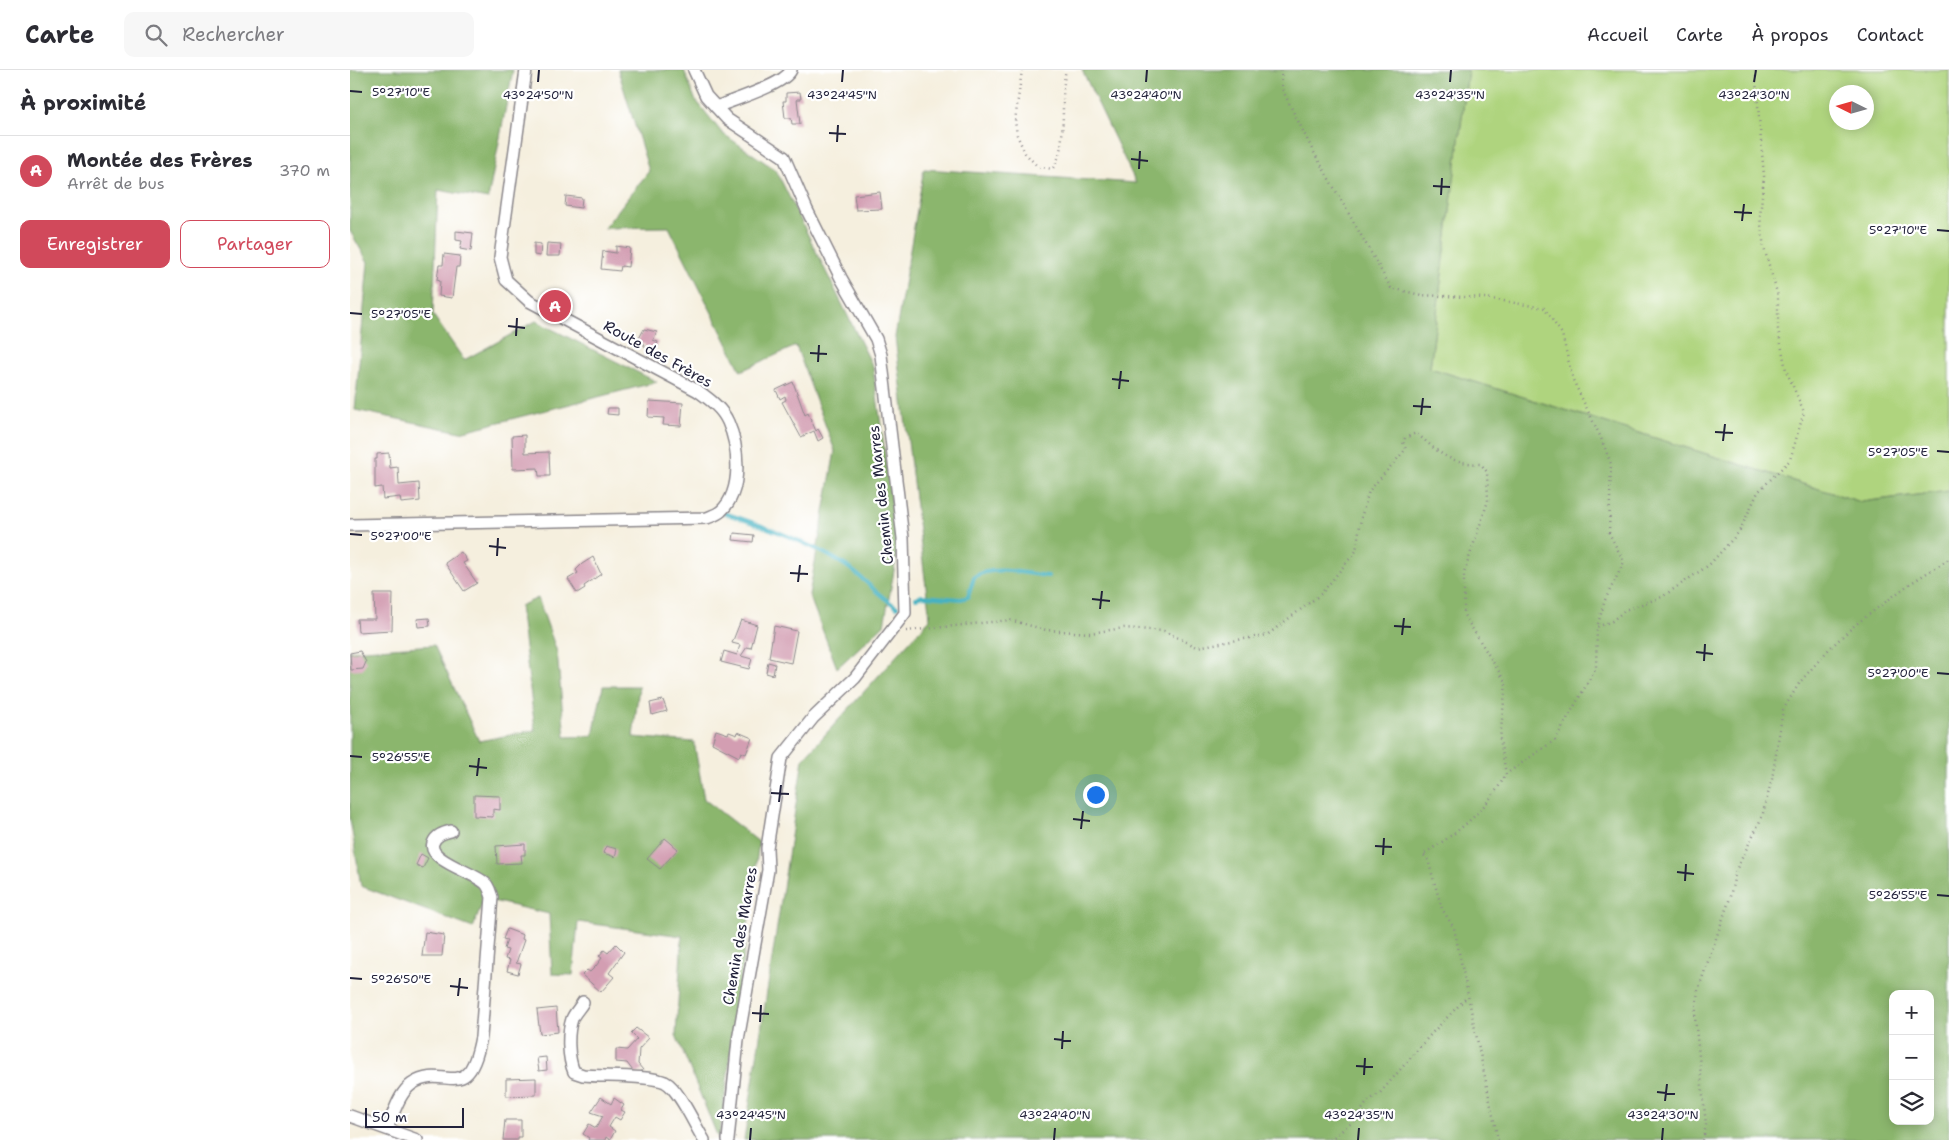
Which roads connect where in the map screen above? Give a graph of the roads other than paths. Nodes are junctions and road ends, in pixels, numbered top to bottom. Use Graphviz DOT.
graph roads {
  1 [pos="526,70"];
  2 [pos="694,70"];
  3 [pos="791,70"];
  4 [pos="716,107"];
  5 [pos="350,525"];
  6 [pos="451,831"];
  7 [pos="584,1002"];
  8 [pos="350,1116"];
  9 [pos="387,1128"];
  10 [pos="417,1140"];
  11 [pos="704,1140"];
  12 [pos="728,1140"];
  1 -- 5 [label="street, Route des Frères"];
  2 -- 4 [label="street, Chemin des Marres"];
  3 -- 4 [label="street"];
  4 -- 12 [label="street, Chemin des Marres"];
  6 -- 9 [label="street"];
  7 -- 11 [label="street"];
  8 -- 9 [label="street"];
  9 -- 10 [label="street"];
}
